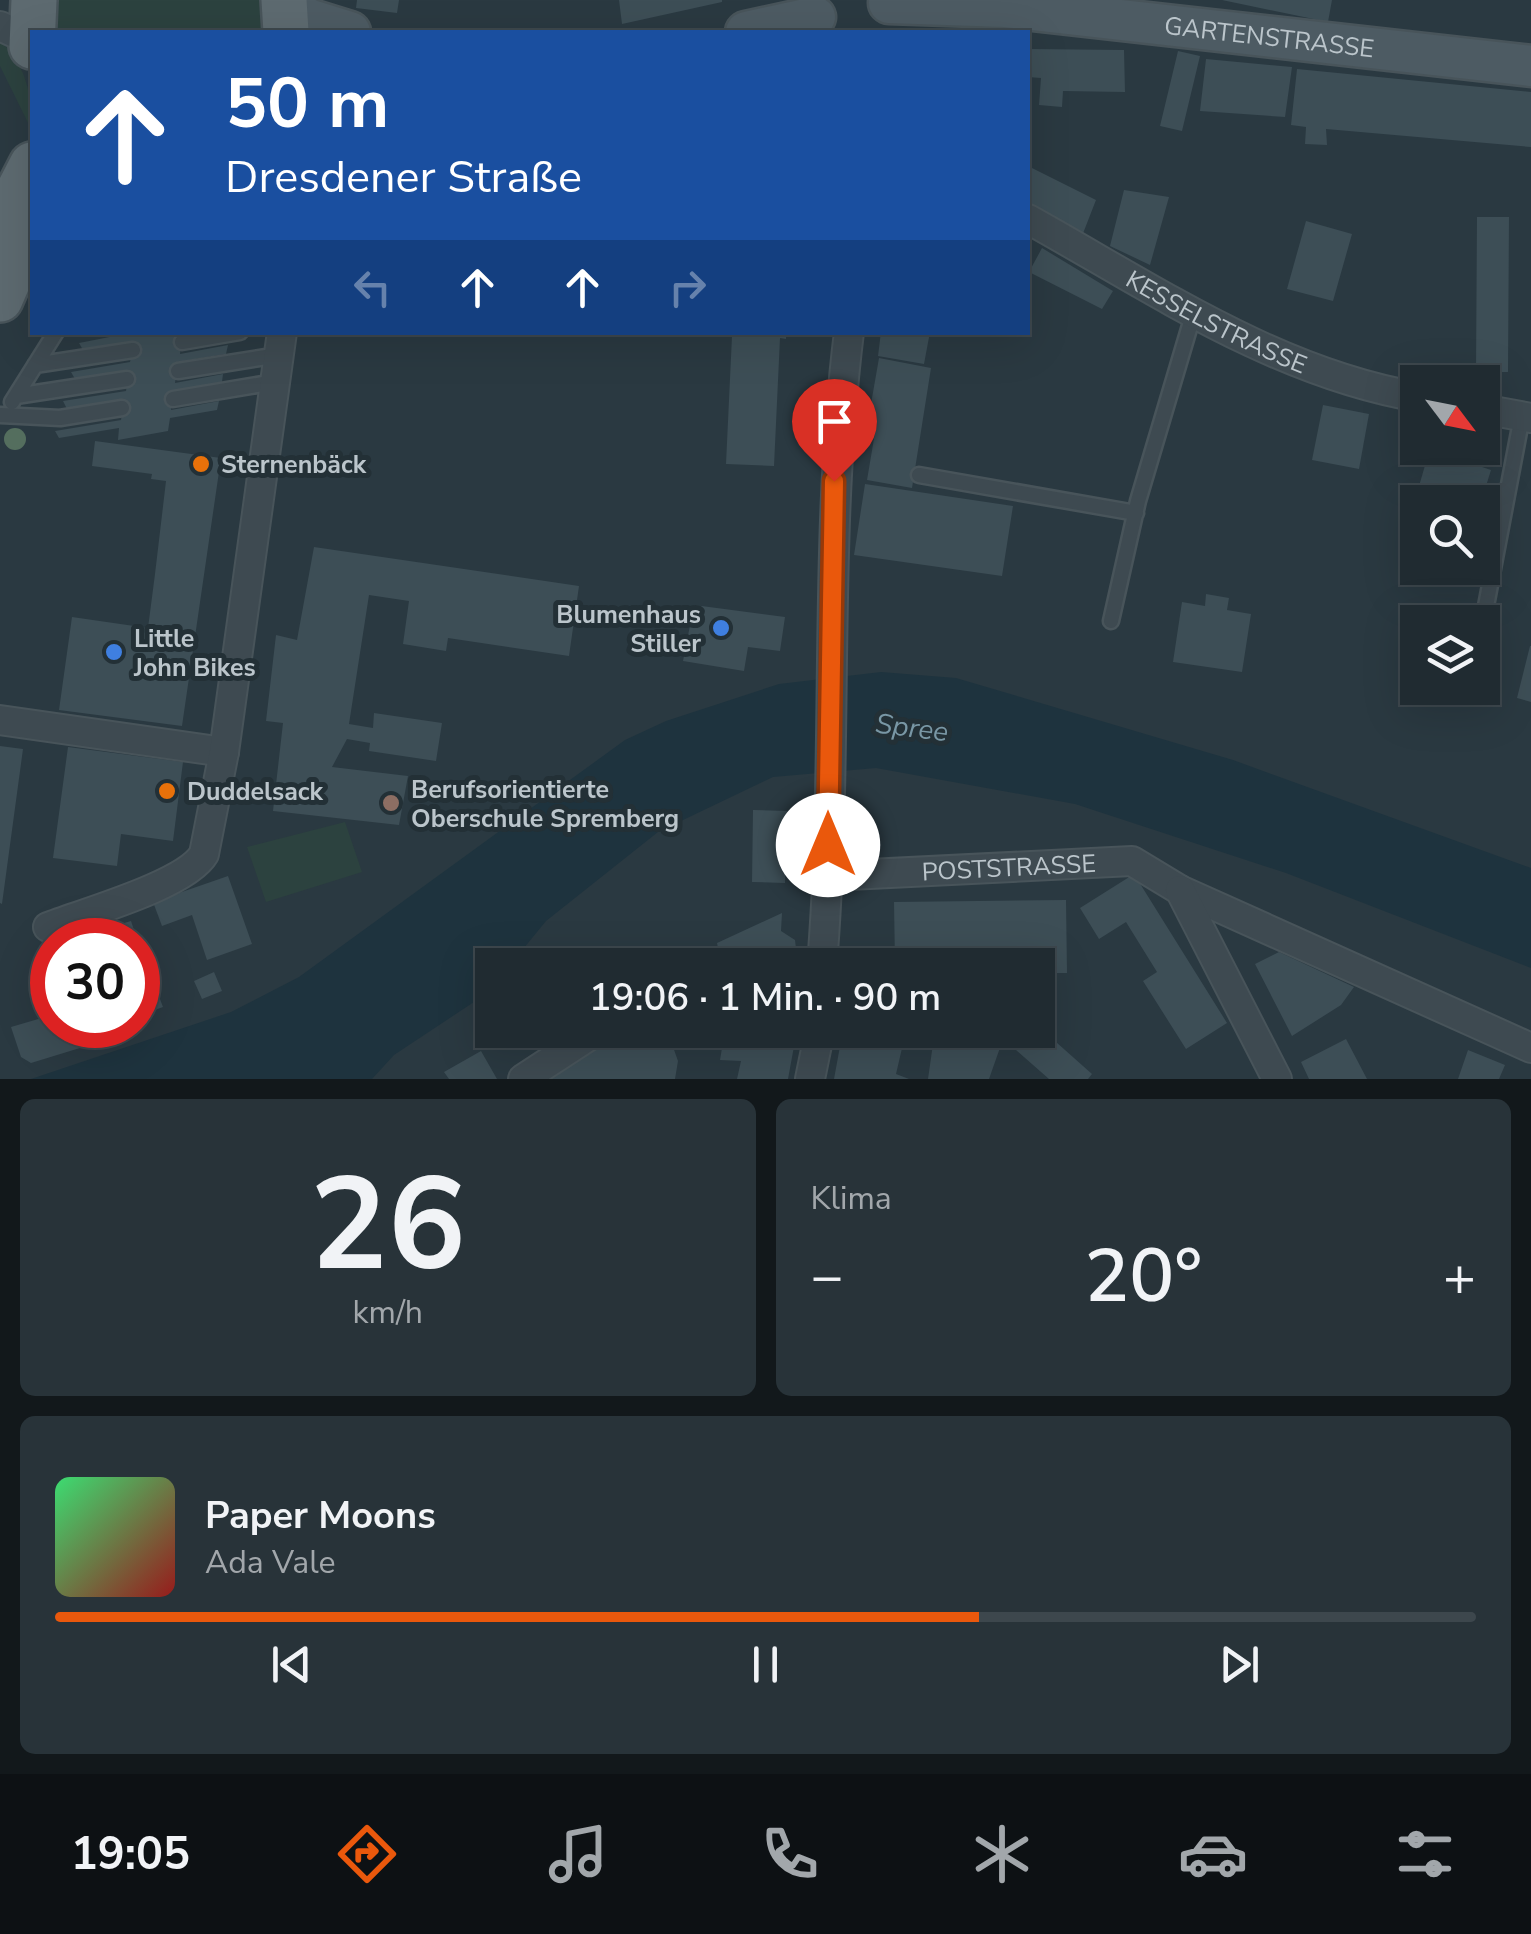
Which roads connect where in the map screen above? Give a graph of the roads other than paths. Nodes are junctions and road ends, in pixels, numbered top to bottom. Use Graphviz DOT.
graph roads {
  1 [pos="34,0"];
  2 [pos="1098,9"];
  3 [pos="285,12"];
  4 [pos="886,12"];
  5 [pos="818,17"];
  6 [pos="0,26"];
  7 [pos="33,30"];
  8 [pos="344,30"];
  9 [pos="756,30"];
  10 [pos="30,43"];
  11 [pos="1531,66"];
  12 [pos="30,170"];
  13 [pos="1030,220"];
  14 [pos="0,226"];
  15 [pos="30,229"];
  16 [pos="0,298"];
  17 [pos="1194,312"];
  18 [pos="54,335"];
  19 [pos="223,335"];
  20 [pos="849,335"];
  21 [pos="182,342"];
  22 [pos="132,350"];
  23 [pos="279,357"];
  24 [pos="35,365"];
  25 [pos="178,371"];
  26 [pos="127,379"];
  27 [pos="1400,393"];
  28 [pos="16,396"];
  29 [pos="173,399"];
  30 [pos="122,408"];
  31 [pos="1500,412"];
  32 [pos="2,415"];
  33 [pos="1527,417"];
  34 [pos="919,475"];
  35 [pos="1136,513"];
  36 [pos="1486,605"];
  37 [pos="1111,621"];
  38 [pos="0,720"];
  39 [pos="224,752"];
  40 [pos="829,876"];
  41 [pos="1180,890"];
  42 [pos="70,918"];
  43 [pos="823,948"];
  44 [pos="570,1048"];
  45 [pos="816,1048"];
  46 [pos="1531,1048"];
  47 [pos="522,1079"];
  48 [pos="810,1079"];
  49 [pos="1278,1079"];
  1 -- 7 [label="main road"];
  2 -- 4 [label="street, GARTENSTRASSE"];
  2 -- 11 [label="street, GARTENSTRASSE"];
  3 -- 8 [label="street"];
  5 -- 9 [label="street"];
  6 -- 10 [label="street"];
  12 -- 14 [label="main road"];
  13 -- 17 [label="street, KESSELSTRASSE"];
  15 -- 16 [label="main road"];
  17 -- 27 [label="street, KESSELSTRASSE"];
  17 -- 35 [label="lane"];
  18 -- 24 [label="lane"];
  19 -- 21 [label="lane"];
  20 -- 40 [label="street"];
  22 -- 24 [label="lane"];
  23 -- 25 [label="lane"];
  23 -- 29 [label="lane"];
  23 -- 39 [label="street"];
  24 -- 28 [label="lane"];
  26 -- 28 [label="lane"];
  28 -- 32 [label="lane"];
  30 -- 32 [label="lane"];
  31 -- 33 [label="street"];
  33 -- 36 [label="lane"];
  34 -- 35 [label="lane"];
  35 -- 37 [label="lane"];
  38 -- 39 [label="street"];
  39 -- 42 [label="street"];
  40 -- 41 [label="street, POSTSTRASSE"];
  40 -- 43 [label="street"];
  41 -- 46 [label="street, POSTSTRASSE"];
  41 -- 49 [label="street"];
  44 -- 47 [label="street"];
  45 -- 48 [label="street"];
}
